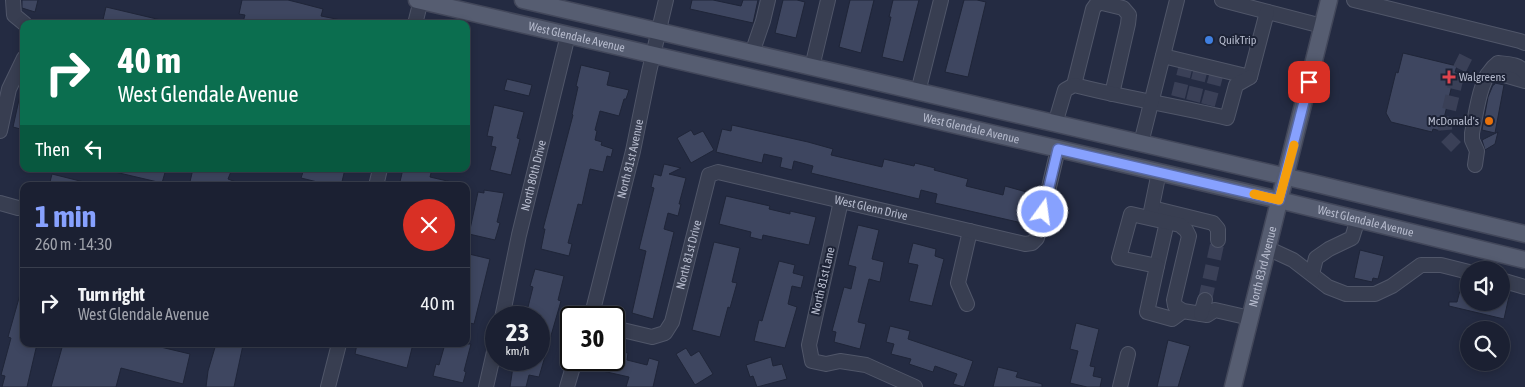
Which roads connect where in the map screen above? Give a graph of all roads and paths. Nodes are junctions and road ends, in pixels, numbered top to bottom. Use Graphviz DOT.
graph roads {
  1 [pos="13,0"];
  2 [pos="420,0"];
  3 [pos="523,0"];
  4 [pos="666,0"];
  5 [pos="768,0"];
  6 [pos="828,0"];
  7 [pos="941,0"];
  8 [pos="1177,0"];
  9 [pos="1222,0"];
  10 [pos="1329,0"];
  11 [pos="1354,0"];
  12 [pos="1267,12"];
  13 [pos="20,20"];
  14 [pos="416,20"];
  15 [pos="1322,26"];
  16 [pos="659,32"];
  17 [pos="568,35"];
  18 [pos="1525,43"];
  19 [pos="752,53"];
  20 [pos="653,55"];
  21 [pos="1163,56"];
  22 [pos="20,66"];
  23 [pos="812,67"];
  24 [pos="1525,73"];
  25 [pos="1487,75"];
  26 [pos="1250,77"];
  27 [pos="1525,81"];
  28 [pos="1074,85"];
  29 [pos="918,92"];
  30 [pos="1112,94"];
  31 [pos="1151,101"];
  32 [pos="1058,124"];
  33 [pos="966,128"];
  34 [pos="0,131"];
  35 [pos="1142,143"];
  36 [pos="1058,149"];
  37 [pos="1474,165"];
  38 [pos="1159,172"];
  39 [pos="710,175"];
  40 [pos="1285,177"];
  41 [pos="1279,200"];
  42 [pos="841,201"];
  43 [pos="0,203"];
  44 [pos="18,208"];
  45 [pos="1151,213"];
  46 [pos="1358,219"];
  47 [pos="1167,222"];
  48 [pos="970,231"];
  49 [pos="1525,234"];
  50 [pos="1218,240"];
  51 [pos="1267,248"];
  52 [pos="1525,260"];
  53 [pos="1157,266"];
  54 [pos="1460,270"];
  55 [pos="1312,274"];
  56 [pos="1510,283"];
  57 [pos="1525,287"];
  58 [pos="1204,300"];
  59 [pos="967,304"];
  60 [pos="505,306"];
  61 [pos="594,306"];
  62 [pos="1183,311"];
  63 [pos="1201,314"];
  64 [pos="1250,318"];
  65 [pos="625,331"];
  66 [pos="338,347"];
  67 [pos="1128,354"];
  68 [pos="490,371"];
  69 [pos="571,371"];
  70 [pos="328,387"];
  71 [pos="486,387"];
  72 [pos="567,387"];
  73 [pos="915,387"];
  74 [pos="1120,387"];
  75 [pos="1233,387"];
  1 -- 13 [label="street"];
  2 -- 14 [label="street"];
  2 -- 17 [label="main road, West Glendale Avenue"];
  3 -- 16 [label="main road, West Glendale Avenue"];
  4 -- 16 [label="street, North 81st Avenue"];
  5 -- 19 [label="street"];
  6 -- 23 [label="street"];
  7 -- 29 [label="street"];
  8 -- 21 [label="street"];
  9 -- 12 [label="street"];
  10 -- 15 [label="main road, North 83rd Avenue"];
  11 -- 18 [label="street"];
  12 -- 15 [label="street"];
  12 -- 26 [label="street"];
  15 -- 40 [label="main road, North 83rd Avenue"];
  16 -- 19 [label="main road, West Glendale Avenue"];
  16 -- 20 [label="street, North 81st Avenue"];
  17 -- 20 [label="main road, West Glendale Avenue"];
  17 -- 60 [label="street, North 80th Drive"];
  19 -- 23 [label="main road, West Glendale Avenue"];
  20 -- 33 [label="main road, West Glendale Avenue"];
  20 -- 61 [label="street, North 81st Avenue"];
  21 -- 26 [label="street"];
  21 -- 31 [label="street"];
  22 -- 34 [label="street"];
  23 -- 29 [label="main road, West Glendale Avenue"];
  24 -- 25 [label="street"];
  25 -- 27 [label="street"];
  25 -- 37 [label="street"];
  26 -- 31 [label="street"];
  28 -- 30 [label="street"];
  28 -- 30 [label="street"];
  28 -- 32 [label="street"];
  29 -- 32 [label="main road, West Glendale Avenue"];
  30 -- 31 [label="street"];
  31 -- 35 [label="street"];
  32 -- 33 [label="main road"];
  32 -- 35 [label="main road, West Glendale Avenue"];
  33 -- 36 [label="main road, West Glendale Avenue"];
  35 -- 40 [label="main road, West Glendale Avenue"];
  36 -- 38 [label="main road, West Glendale Avenue"];
  36 -- 48 [label="street, West Glenn Drive"];
  38 -- 41 [label="main road, West Glendale Avenue"];
  38 -- 45 [label="street"];
  39 -- 42 [label="street, West Glenn Drive"];
  39 -- 65 [label="street, North 81st Drive"];
  40 -- 41 [label="main road, North 83rd Avenue"];
  40 -- 49 [label="main road, West Glendale Avenue"];
  41 -- 46 [label="main road, West Glendale Avenue"];
  41 -- 51 [label="main road, North 83rd Avenue"];
  42 -- 48 [label="street, West Glenn Drive"];
  42 -- 73 [label="street, North 81st Lane"];
  43 -- 44 [label="street"];
  45 -- 47 [label="street"];
  45 -- 50 [label="street"];
  45 -- 53 [label="street"];
  46 -- 52 [label="main road, West Glendale Avenue"];
  46 -- 55 [label="street"];
  47 -- 53 [label="street"];
  47 -- 62 [label="street"];
  48 -- 59 [label="street"];
  51 -- 55 [label="street"];
  51 -- 64 [label="main road, North 83rd Avenue"];
  53 -- 62 [label="street"];
  54 -- 55 [label="street"];
  56 -- 57 [label="street"];
  58 -- 63 [label="street"];
  62 -- 63 [label="street"];
  63 -- 64 [label="street"];
  64 -- 75 [label="main road, North 83rd Avenue"];
  66 -- 70 [label="street"];
  67 -- 74 [label="street"];
  68 -- 71 [label="street"];
  69 -- 72 [label="street"];
}
